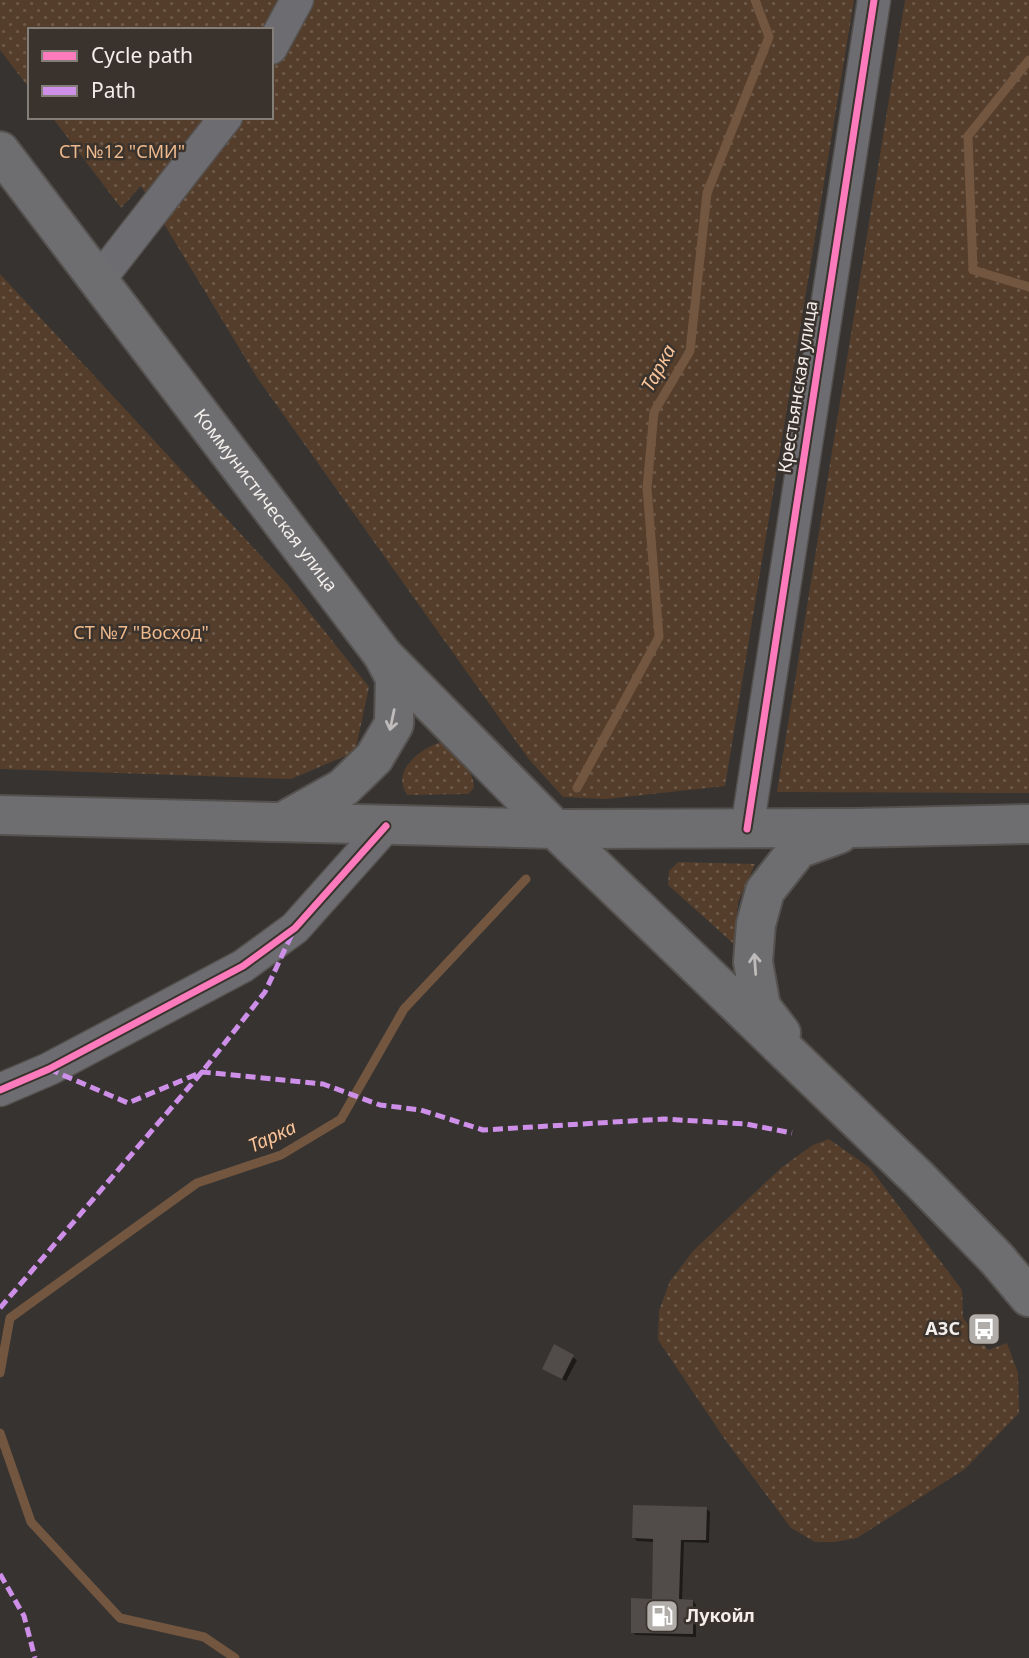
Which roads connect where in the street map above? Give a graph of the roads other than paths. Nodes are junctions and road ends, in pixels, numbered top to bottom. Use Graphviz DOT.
graph roads {
  1 [pos="297,0"];
  2 [pos="874,0"];
  3 [pos="273,44"];
  4 [pos="224,119"];
  5 [pos="0,150"];
  6 [pos="99,280"];
  7 [pos="383,655"];
  8 [pos="0,815"];
  9 [pos="284,822"];
  10 [pos="1029,824"];
  11 [pos="386,825"];
  12 [pos="555,828"];
  13 [pos="747,828"];
  14 [pos="854,828"];
  15 [pos="821,1085"];
  16 [pos="0,1090"];
  17 [pos="1029,1297"];
  1 -- 3 [label="street"];
  2 -- 13 [label="street, Крестьянская улица"];
  4 -- 6 [label="street"];
  5 -- 6 [label="main road, Коммунистическая улица"];
  6 -- 7 [label="main road, Коммунистическая улица"];
  7 -- 9 [label="main road, one-way"];
  7 -- 12 [label="main road, Коммунистическая улица"];
  8 -- 9 [label="main road"];
  9 -- 11 [label="main road"];
  10 -- 14 [label="main road"];
  11 -- 12 [label="main road"];
  11 -- 16 [label="street"];
  12 -- 13 [label="main road"];
  12 -- 15 [label="main road, Коммунистическая улица"];
  13 -- 14 [label="main road"];
  15 -- 14 [label="main road, one-way"];
  15 -- 17 [label="main road"];
}
